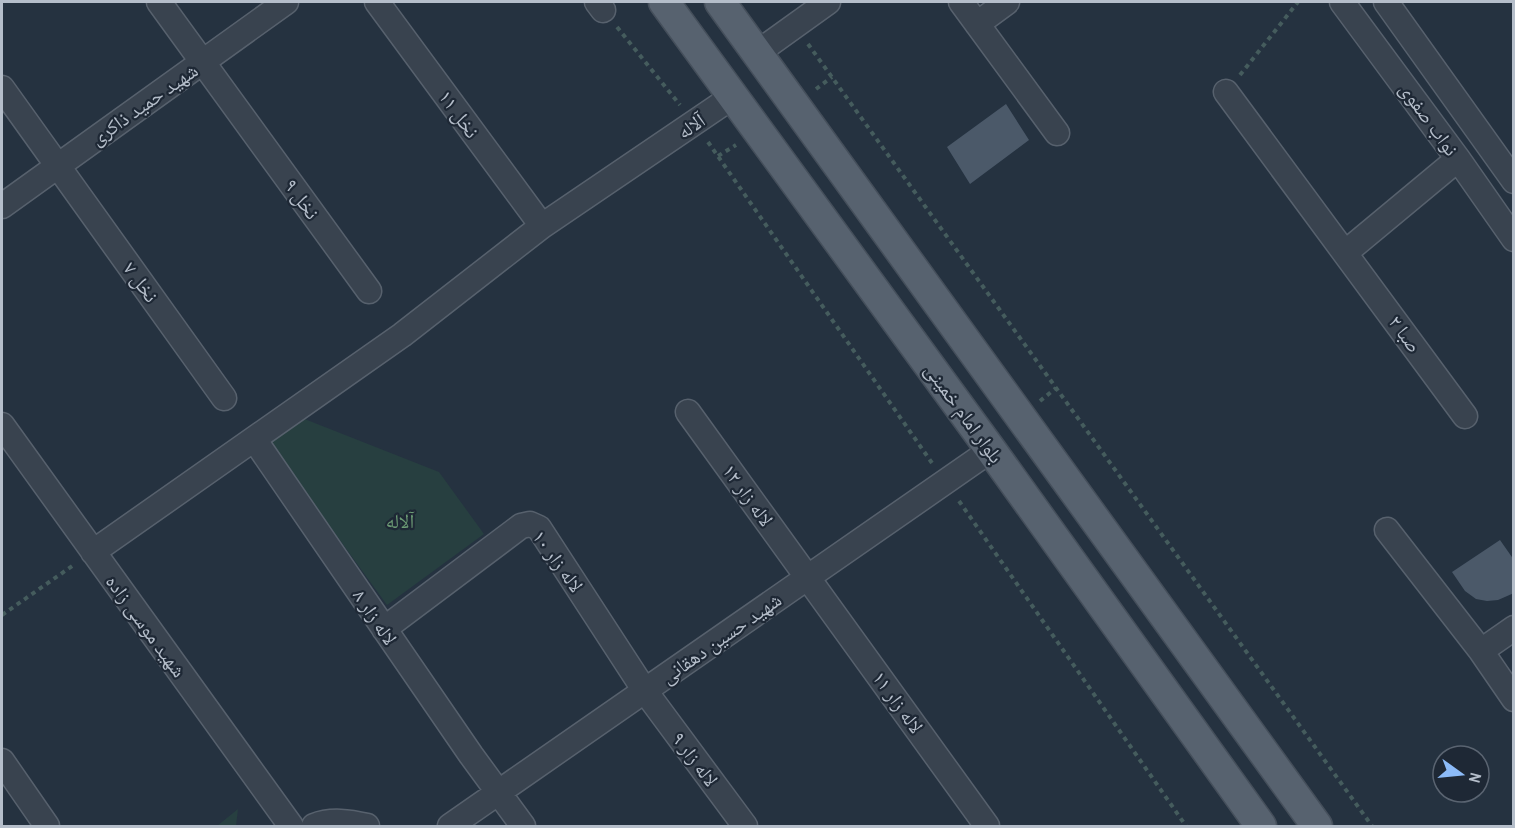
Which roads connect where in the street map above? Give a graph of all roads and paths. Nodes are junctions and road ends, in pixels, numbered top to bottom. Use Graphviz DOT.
graph roads {
  1 [pos="159,2"];
  2 [pos="286,2"];
  3 [pos="377,2"];
  4 [pos="664,2"];
  5 [pos="720,2"];
  6 [pos="828,2"];
  7 [pos="961,2"];
  8 [pos="1007,2"];
  9 [pos="1298,2"];
  10 [pos="1342,2"];
  11 [pos="1386,2"];
  12 [pos="600,6"];
  13 [pos="977,24"];
  14 [pos="795,26"];
  15 [pos="756,53"];
  16 [pos="202,63"];
  17 [pos="2,88"];
  18 [pos="1226,92"];
  19 [pos="732,97"];
  20 [pos="695,123"];
  21 [pos="1057,133"];
  22 [pos="1458,159"];
  23 [pos="57,166"];
  24 [pos="1514,181"];
  25 [pos="2,206"];
  26 [pos="542,226"];
  27 [pos="1514,238"];
  28 [pos="1345,253"];
  29 [pos="369,291"];
  30 [pos="224,398"];
  31 [pos="688,412"];
  32 [pos="1465,416"];
  33 [pos="2,425"];
  34 [pos="254,440"];
  35 [pos="991,450"];
  36 [pos="945,482"];
  37 [pos="1387,530"];
  38 [pos="93,552"];
  39 [pos="808,577"];
  40 [pos="2,615"];
  41 [pos="1514,628"];
  42 [pos="384,629"];
  43 [pos="1481,651"];
  44 [pos="645,691"];
  45 [pos="1514,699"];
  46 [pos="2,761"];
  47 [pos="498,792"];
  48 [pos="46,826"];
  49 [pos="291,826"];
  50 [pos="314,826"];
  51 [pos="367,826"];
  52 [pos="450,826"];
  53 [pos="523,826"];
  54 [pos="745,826"];
  55 [pos="987,826"];
  56 [pos="1186,826"];
  57 [pos="1261,826"];
  58 [pos="1317,826"];
  59 [pos="1372,826"];
  1 -- 16 [label="street, نخل ۹"];
  2 -- 16 [label="street, شهید حمید ذاکری"];
  3 -- 26 [label="street, نخل ۱۱"];
  4 -- 19 [label="main road, بلوار امام خمینی"];
  5 -- 15 [label="main road"];
  6 -- 14 [label="street"];
  7 -- 13 [label="street"];
  8 -- 13 [label="street"];
  9 -- 18 [label="path"];
  10 -- 22 [label="street, نواب صفوی"];
  11 -- 24 [label="street, نواب صفوی"];
  12 -- 20 [label="path"];
  13 -- 21 [label="street"];
  14 -- 15 [label="street"];
  14 -- 59 [label="path"];
  15 -- 58 [label="main road"];
  16 -- 23 [label="street, شهید حمید ذاکری"];
  16 -- 29 [label="street, نخل ۹"];
  17 -- 23 [label="street, نخل ۷"];
  18 -- 28 [label="street, صبا ۲"];
  19 -- 20 [label="street, آلاله"];
  19 -- 35 [label="main road, بلوار امام خمینی"];
  20 -- 26 [label="street, آلاله"];
  20 -- 36 [label="path"];
  22 -- 27 [label="street, نواب صفوی"];
  22 -- 28 [label="street"];
  23 -- 25 [label="street, شهید حمید ذاکری"];
  23 -- 30 [label="street, نخل ۷"];
  26 -- 34 [label="street, آلاله"];
  28 -- 32 [label="street, صبا ۲"];
  31 -- 39 [label="street, لاله زار ۱۲"];
  33 -- 38 [label="street, شهید موسی زاده"];
  34 -- 38 [label="street, آلاله"];
  34 -- 42 [label="street, لاله زار ۸"];
  35 -- 36 [label="street, شهید حسین دهقانی"];
  35 -- 57 [label="main road, بلوار امام خمینی"];
  36 -- 39 [label="street, شهید حسین دهقانی"];
  36 -- 56 [label="path"];
  37 -- 43 [label="street"];
  38 -- 40 [label="path"];
  38 -- 49 [label="street, شهید موسی زاده"];
  39 -- 44 [label="street, شهید حسین دهقانی"];
  39 -- 55 [label="street, لاله زار ۱۱"];
  41 -- 43 [label="street"];
  42 -- 44 [label="street, لاله زار ۱۰"];
  42 -- 47 [label="street, لاله زار ۸"];
  43 -- 45 [label="street"];
  44 -- 47 [label="street, شهید حسین دهقانی"];
  44 -- 54 [label="street, لاله زار ۹"];
  46 -- 48 [label="street"];
  47 -- 52 [label="street, شهید حسین دهقانی"];
  47 -- 53 [label="street, لاله زار ۸"];
  50 -- 51 [label="street"];
}
